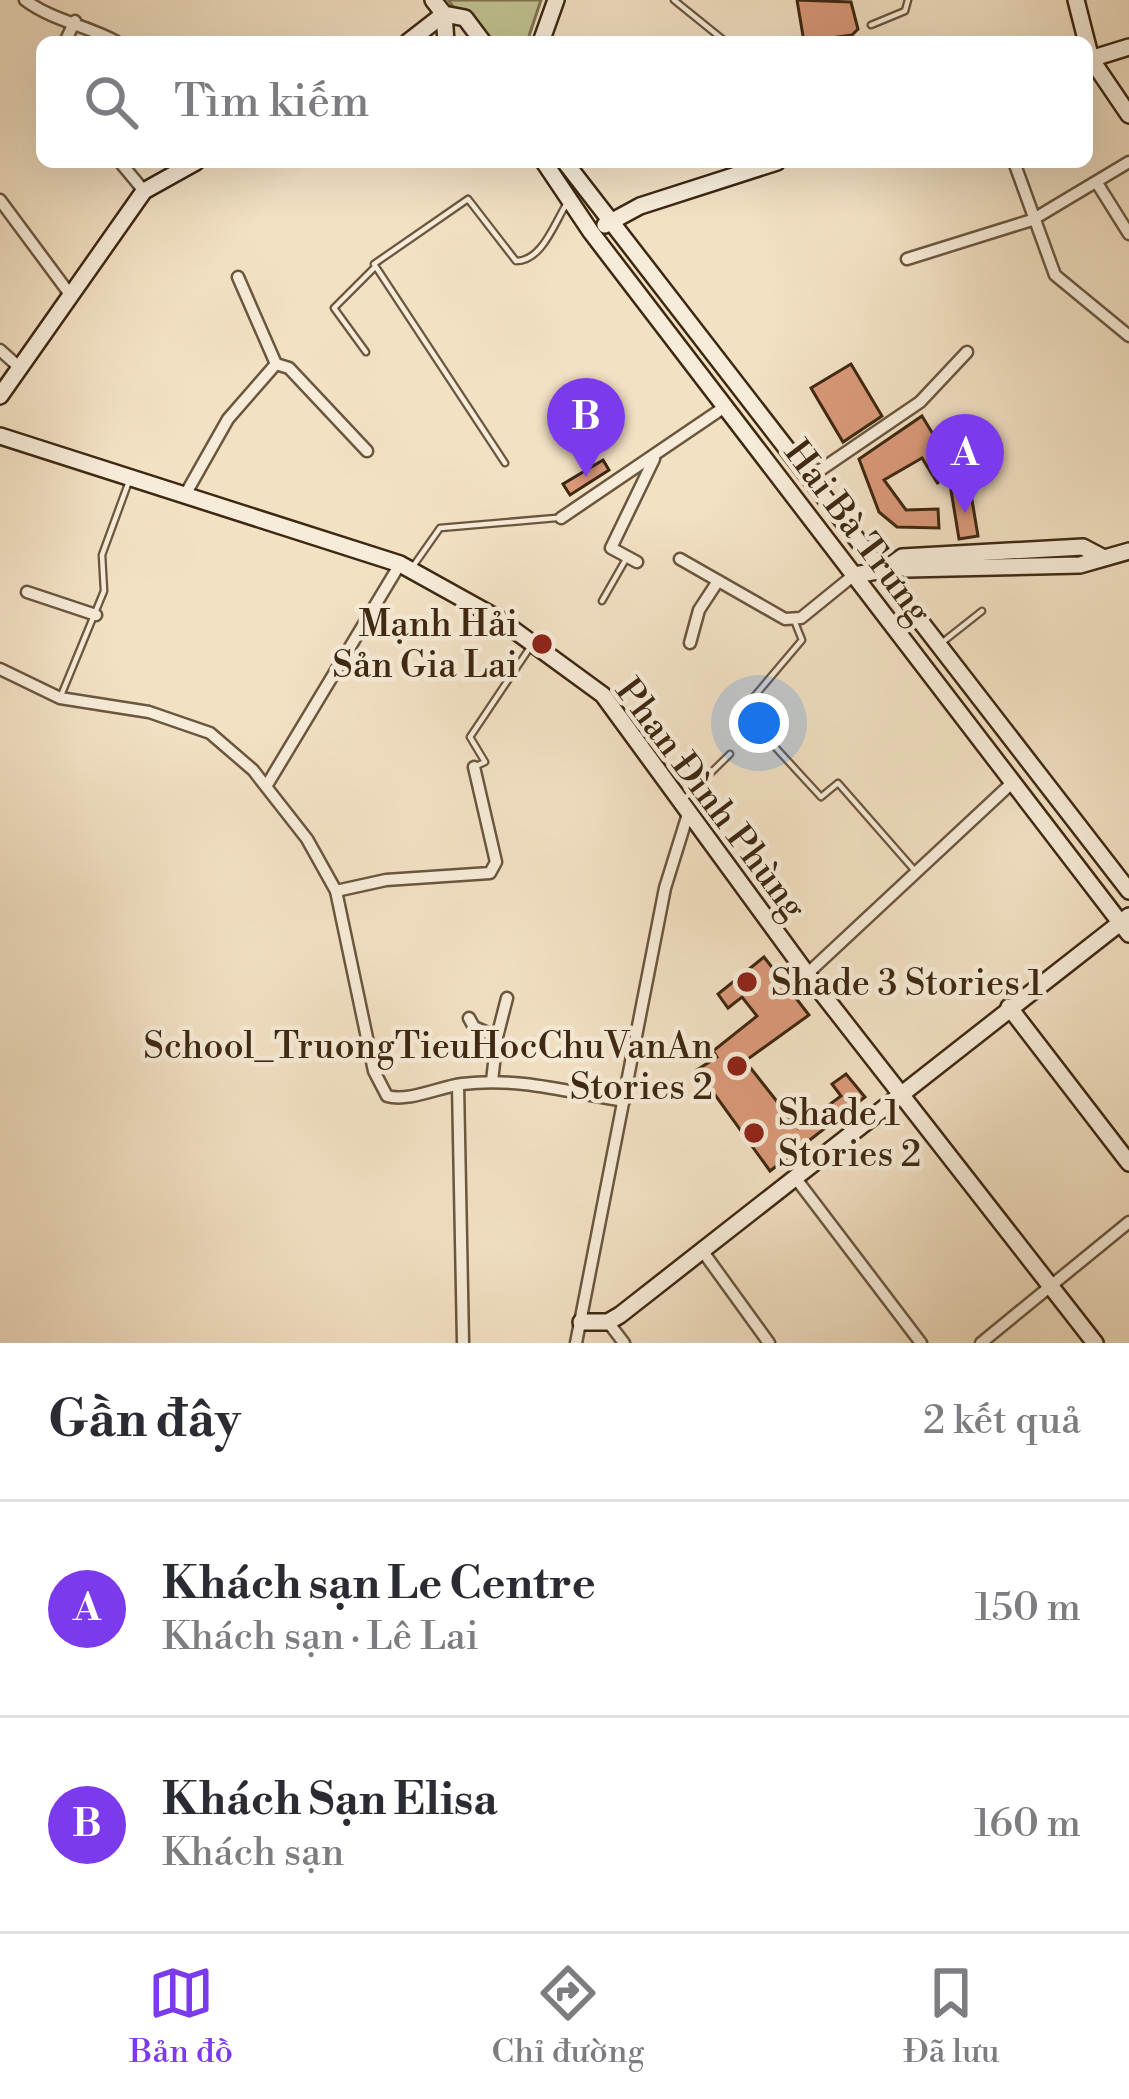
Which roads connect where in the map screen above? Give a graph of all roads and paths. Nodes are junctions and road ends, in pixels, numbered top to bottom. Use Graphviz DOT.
graph roads {
  1 [pos="25,0"];
  2 [pos="556,0"];
  3 [pos="674,0"];
  4 [pos="908,0"];
  5 [pos="1076,0"];
  6 [pos="438,7"];
  7 [pos="75,21"];
  8 [pos="871,25"];
  9 [pos="68,36"];
  10 [pos="105,36"];
  11 [pos="413,36"];
  12 [pos="478,36"];
  13 [pos="543,36"];
  14 [pos="719,36"];
  15 [pos="1084,36"];
  16 [pos="1129,47"];
  17 [pos="1093,59"];
  18 [pos="1093,66"];
  19 [pos="1129,115"];
  20 [pos="1129,162"];
  21 [pos="125,168"];
  22 [pos="185,168"];
  23 [pos="548,168"];
  24 [pos="569,168"];
  25 [pos="757,168"];
  26 [pos="1016,168"];
  27 [pos="1096,183"];
  28 [pos="584,190"];
  29 [pos="144,191"];
  30 [pos="0,200"];
  31 [pos="569,200"];
  32 [pos="1032,220"];
  33 [pos="610,223"];
  34 [pos="591,232"];
  35 [pos="1129,234"];
  36 [pos="907,259"];
  37 [pos="374,268"];
  38 [pos="238,277"];
  39 [pos="69,293"];
  40 [pos="1129,336"];
  41 [pos="0,350"];
  42 [pos="366,352"];
  43 [pos="968,352"];
  44 [pos="276,364"];
  45 [pos="19,367"];
  46 [pos="0,396"];
  47 [pos="726,406"];
  48 [pos="0,436"];
  49 [pos="367,451"];
  50 [pos="655,455"];
  51 [pos="505,463"];
  52 [pos="810,477"];
  53 [pos="130,478"];
  54 [pos="185,495"];
  55 [pos="561,518"];
  56 [pos="1120,558"];
  57 [pos="680,559"];
  58 [pos="632,560"];
  59 [pos="405,567"];
  60 [pos="890,567"];
  61 [pos="854,575"];
  62 [pos="718,581"];
  63 [pos="27,592"];
  64 [pos="602,601"];
  65 [pos="982,611"];
  66 [pos="96,614"];
  67 [pos="794,620"];
  68 [pos="690,643"];
  69 [pos="532,644"];
  70 [pos="939,644"];
  71 [pos="0,673"];
  72 [pos="60,698"];
  73 [pos="730,754"];
  74 [pos="474,767"];
  75 [pos="1014,781"];
  76 [pos="266,785"];
  77 [pos="684,808"];
  78 [pos="916,872"];
  79 [pos="336,890"];
  80 [pos="1129,891"];
  81 [pos="1126,924"];
  82 [pos="807,974"];
  83 [pos="507,998"];
  84 [pos="1010,1006"];
  85 [pos="469,1018"];
  86 [pos="497,1037"];
  87 [pos="492,1081"];
  88 [pos="458,1085"];
  89 [pos="903,1094"];
  90 [pos="624,1101"];
  91 [pos="1129,1163"];
  92 [pos="794,1176"];
  93 [pos="1129,1222"];
  94 [pos="701,1249"];
  95 [pos="1053,1288"];
  96 [pos="581,1322"];
  97 [pos="608,1322"];
  98 [pos="464,1342"];
  99 [pos="576,1343"];
  100 [pos="623,1343"];
  101 [pos="769,1343"];
  102 [pos="921,1343"];
  103 [pos="981,1343"];
  104 [pos="1095,1343"];
  1 -- 7 [label="street"];
  2 -- 13 [label="street"];
  3 -- 14 [label="lane"];
  4 -- 8 [label="lane"];
  5 -- 15 [label="street"];
  6 -- 11 [label="street"];
  6 -- 12 [label="street"];
  7 -- 9 [label="street"];
  7 -- 10 [label="street"];
  16 -- 17 [label="street"];
  18 -- 19 [label="street"];
  20 -- 27 [label="street"];
  21 -- 29 [label="street"];
  22 -- 29 [label="street"];
  23 -- 31 [label="street, Hai Bà Trưng"];
  24 -- 28 [label="street, Hai Bà Trưng"];
  25 -- 33 [label="street"];
  26 -- 32 [label="street"];
  27 -- 32 [label="street"];
  27 -- 35 [label="street"];
  28 -- 31 [label="street"];
  28 -- 33 [label="street, Hai Bà Trưng"];
  29 -- 39 [label="street"];
  30 -- 39 [label="street"];
  31 -- 34 [label="street, Hai Bà Trưng"];
  31 -- 37 [label="lane"];
  32 -- 36 [label="street"];
  32 -- 40 [label="street"];
  33 -- 34 [label="street"];
  33 -- 52 [label="street, Hai Bà Trưng"];
  34 -- 47 [label="street, Hai Bà Trưng"];
  37 -- 42 [label="lane"];
  37 -- 51 [label="lane"];
  38 -- 44 [label="street"];
  39 -- 45 [label="street"];
  41 -- 45 [label="street"];
  43 -- 52 [label="street"];
  44 -- 49 [label="street"];
  44 -- 54 [label="street"];
  45 -- 46 [label="street"];
  47 -- 50 [label="street"];
  47 -- 61 [label="street, Hai Bà Trưng"];
  48 -- 53 [label="street, Phan Đình Phùng"];
  50 -- 55 [label="street"];
  50 -- 58 [label="street"];
  52 -- 60 [label="street, Hai Bà Trưng"];
  53 -- 54 [label="street, Phan Đình Phùng"];
  53 -- 66 [label="lane"];
  54 -- 59 [label="street, Phan Đình Phùng"];
  55 -- 59 [label="lane"];
  56 -- 60 [label="street"];
  57 -- 62 [label="street"];
  58 -- 64 [label="lane"];
  59 -- 69 [label="street, Phan Đình Phùng"];
  59 -- 76 [label="street"];
  60 -- 61 [label="street"];
  60 -- 70 [label="street, Hai Bà Trưng"];
  61 -- 67 [label="street"];
  61 -- 75 [label="street, Hai Bà Trưng"];
  62 -- 67 [label="street"];
  62 -- 68 [label="street"];
  63 -- 66 [label="street"];
  65 -- 70 [label="lane"];
  66 -- 72 [label="lane"];
  67 -- 78 [label="lane"];
  69 -- 74 [label="lane"];
  69 -- 77 [label="street, Phan Đình Phùng"];
  70 -- 80 [label="street, Hai Bà Trưng"];
  71 -- 72 [label="street"];
  72 -- 76 [label="street"];
  73 -- 77 [label="lane"];
  74 -- 79 [label="street"];
  75 -- 78 [label="street"];
  75 -- 81 [label="street, Hai Bà Trưng"];
  76 -- 79 [label="street"];
  77 -- 82 [label="street, Phan Đình Phùng"];
  77 -- 90 [label="street"];
  78 -- 82 [label="street"];
  79 -- 88 [label="street"];
  81 -- 84 [label="street"];
  82 -- 89 [label="street, Phan Đình Phùng"];
  83 -- 86 [label="street"];
  84 -- 89 [label="street"];
  84 -- 91 [label="street"];
  85 -- 86 [label="street"];
  86 -- 87 [label="street"];
  87 -- 88 [label="street"];
  87 -- 90 [label="street"];
  88 -- 98 [label="street"];
  89 -- 92 [label="street"];
  89 -- 95 [label="street, Phan Đình Phùng"];
  90 -- 96 [label="street"];
  92 -- 94 [label="street"];
  92 -- 102 [label="street"];
  93 -- 95 [label="street"];
  94 -- 97 [label="street"];
  94 -- 101 [label="street"];
  95 -- 103 [label="street"];
  95 -- 104 [label="street, Phan Đình Phùng"];
  96 -- 97 [label="street"];
  96 -- 99 [label="street"];
  97 -- 100 [label="street"];
}
